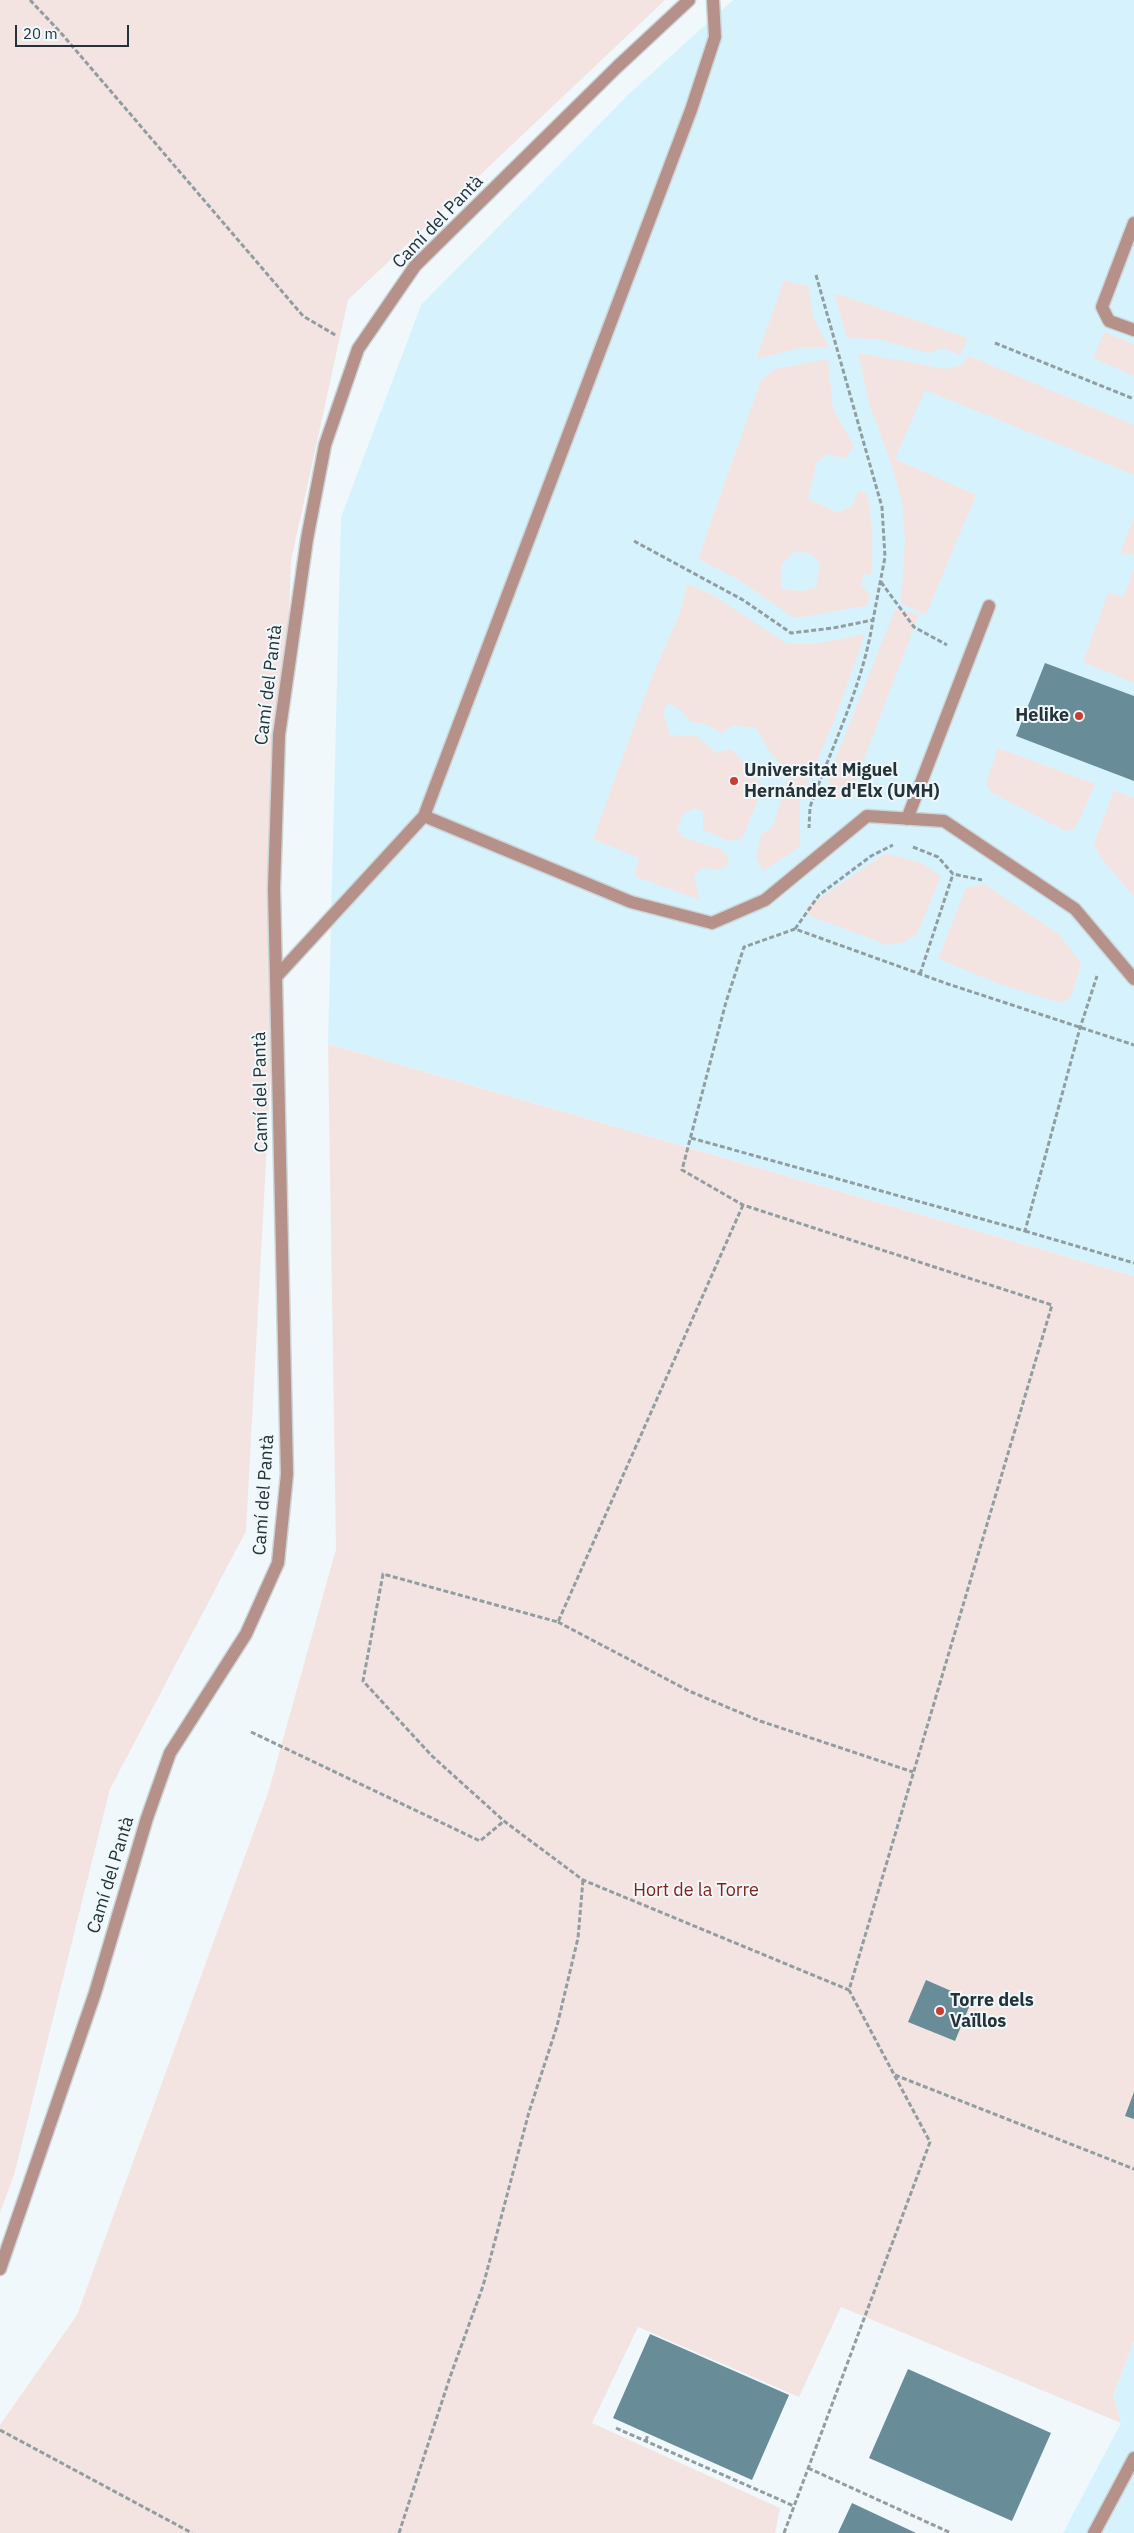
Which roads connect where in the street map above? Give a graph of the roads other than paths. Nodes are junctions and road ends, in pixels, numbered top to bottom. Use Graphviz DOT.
graph roads {
  1 [pos="689,0"];
  2 [pos="713,0"];
  3 [pos="1134,223"];
  4 [pos="1134,330"];
  5 [pos="988,606"];
  6 [pos="424,816"];
  7 [pos="907,819"];
  8 [pos="276,977"];
  9 [pos="1134,979"];
  10 [pos="0,2269"];
  11 [pos="1134,2458"];
  12 [pos="1094,2533"];
  1 -- 8 [label="street, Camí del Pantà"];
  2 -- 6 [label="street"];
  3 -- 4 [label="street"];
  5 -- 7 [label="street"];
  6 -- 7 [label="street"];
  6 -- 8 [label="street"];
  7 -- 9 [label="street"];
  8 -- 10 [label="street, Camí del Pantà"];
  11 -- 12 [label="street"];
}
